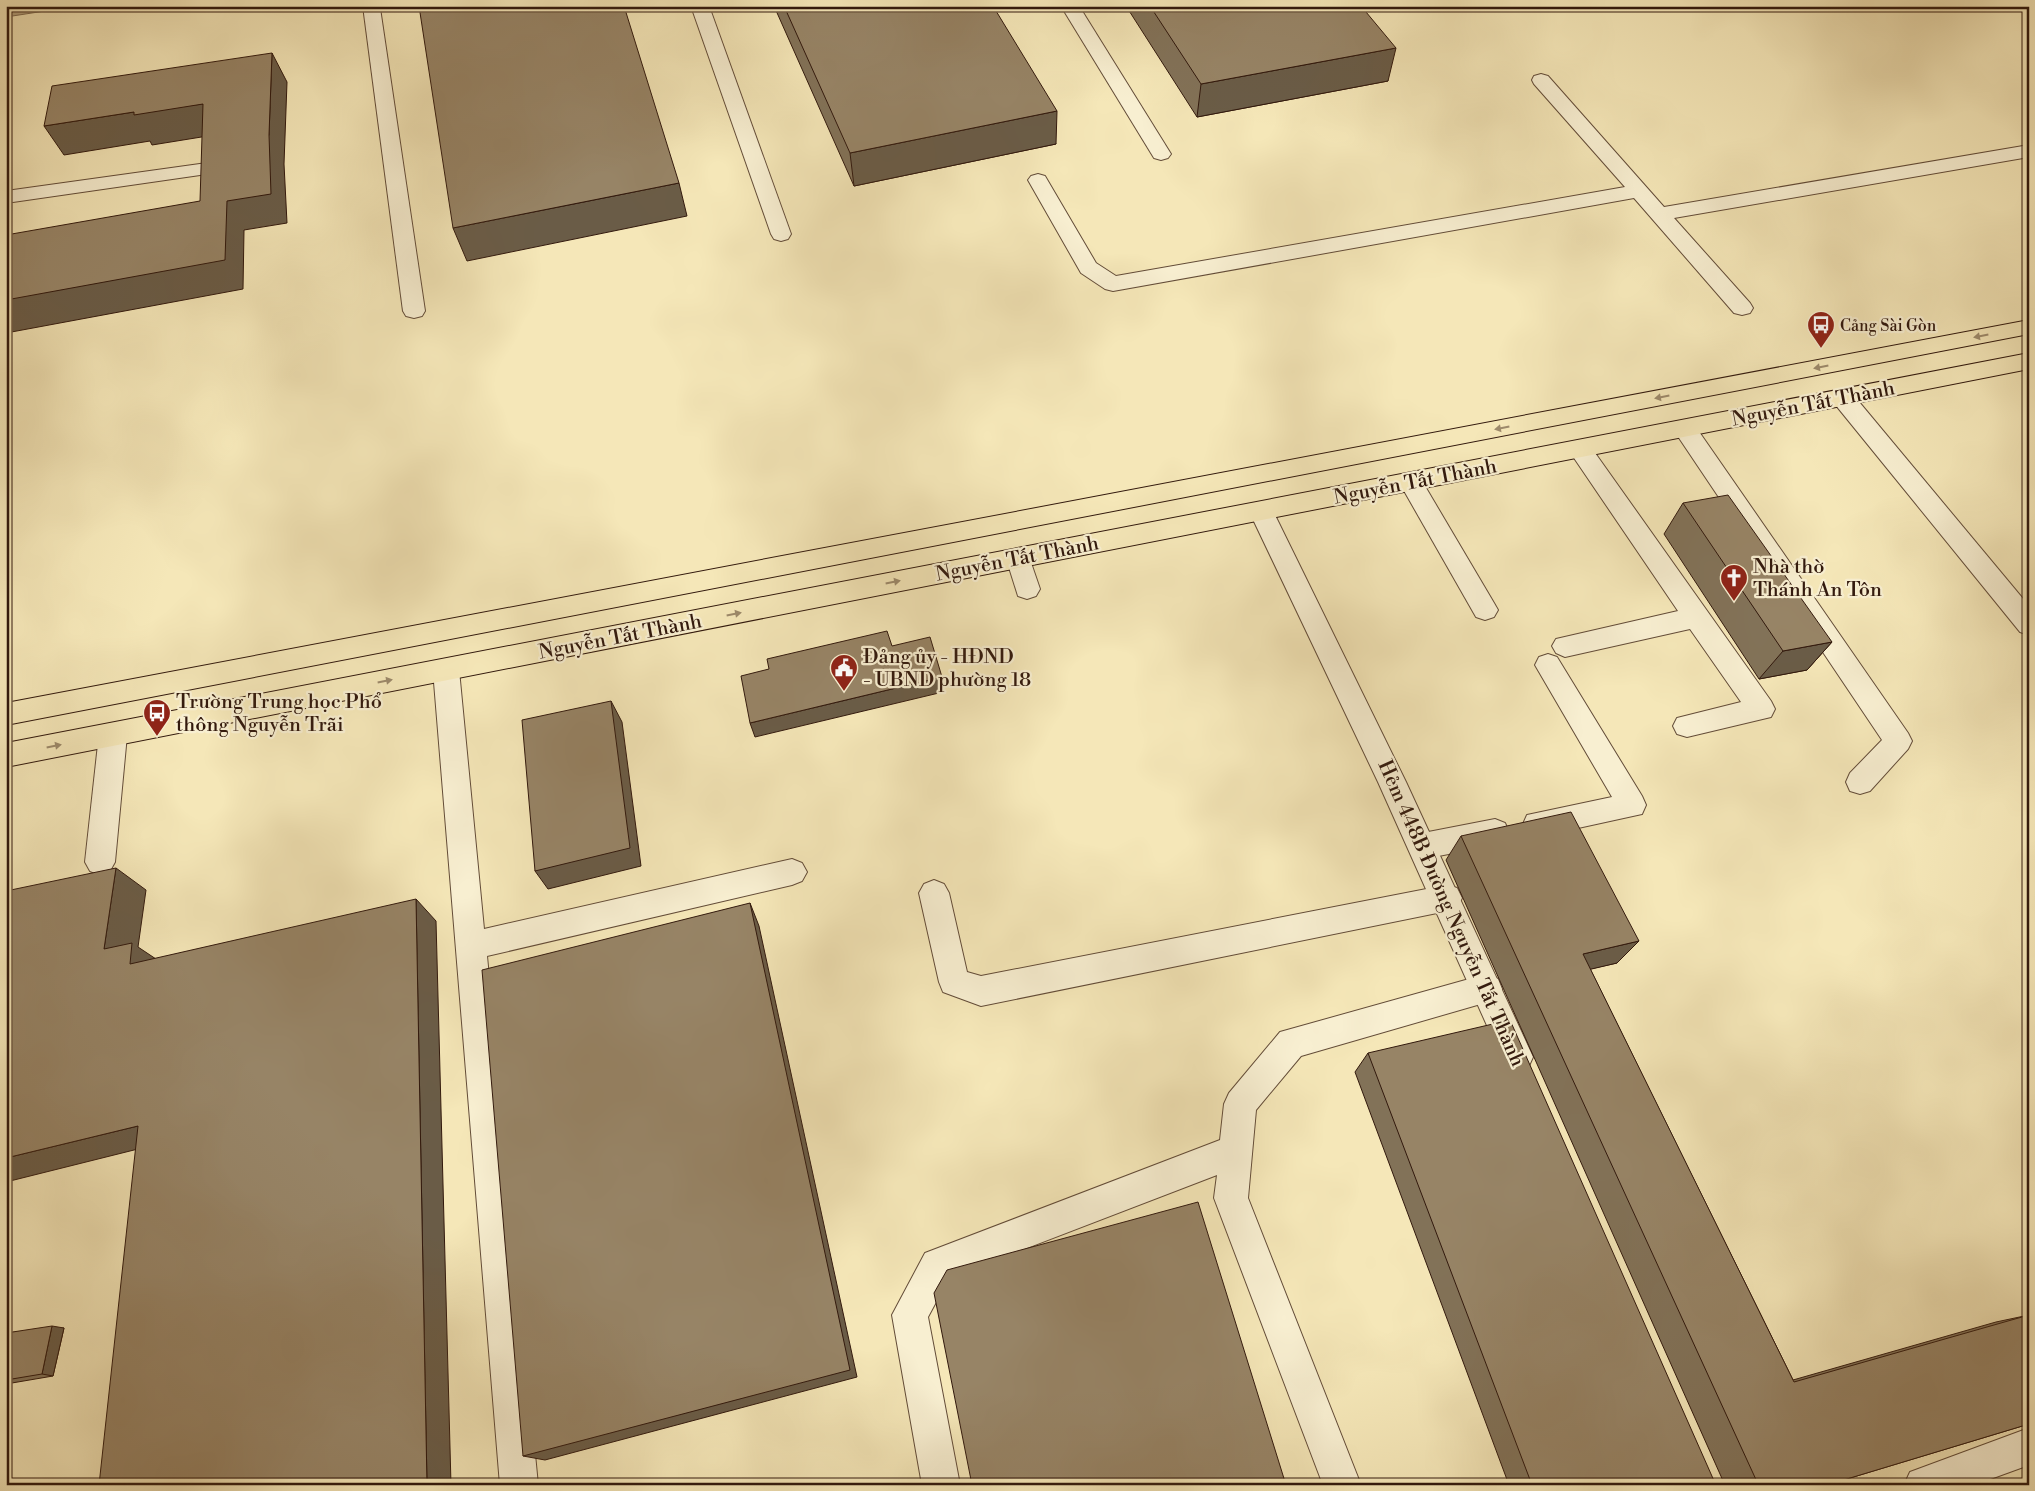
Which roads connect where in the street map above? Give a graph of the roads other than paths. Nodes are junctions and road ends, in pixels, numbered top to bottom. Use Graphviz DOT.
graph roads {
  1 [pos="700,6"];
  2 [pos="1070,6"];
  3 [pos="371,8"];
  4 [pos="1541,80"];
  5 [pos="2029,151"];
  6 [pos="1161,154"];
  7 [pos="207,169"];
  8 [pos="1038,180"];
  9 [pos="1639,191"];
  10 [pos="6,197"];
  11 [pos="1660,214"];
  12 [pos="781,234"];
  13 [pos="1742,308"];
  14 [pos="414,311"];
  15 [pos="2029,327"];
  16 [pos="2029,361"];
  17 [pos="1842,397"];
  18 [pos="1685,428"];
  19 [pos="1580,449"];
  20 [pos="1410,482"];
  21 [pos="1260,511"];
  22 [pos="1018,558"];
  23 [pos="1027,589"];
  24 [pos="1485,610"];
  25 [pos="1696,617"];
  26 [pos="2029,625"];
  27 [pos="446,670"];
  28 [pos="6,714"];
  29 [pos="1687,726"];
  30 [pos="113,735"];
  31 [pos="6,755"];
  32 [pos="1860,782"];
  33 [pos="1422,846"];
  34 [pos="100,862"];
  35 [pos="792,872"];
  36 [pos="934,893"];
  37 [pos="1447,898"];
  38 [pos="471,946"];
  39 [pos="1487,989"];
  40 [pos="1527,1079"];
  41 [pos="1235,1151"];
  42 [pos="2029,1446"];
  43 [pos="519,1485"];
  44 [pos="941,1485"];
  45 [pos="1342,1485"];
  46 [pos="1923,1485"];
  1 -- 12 [label="street"];
  2 -- 6 [label="street"];
  3 -- 14 [label="street"];
  4 -- 9 [label="street"];
  5 -- 11 [label="street"];
  7 -- 10 [label="street"];
  8 -- 9 [label="street"];
  9 -- 11 [label="street"];
  11 -- 13 [label="street"];
  15 -- 28 [label="main road, Nguyễn Tất Thành, one-way"];
  16 -- 17 [label="main road, Nguyễn Tất Thành"];
  17 -- 18 [label="main road, Nguyễn Tất Thành"];
  17 -- 26 [label="street"];
  18 -- 19 [label="main road, Nguyễn Tất Thành"];
  18 -- 32 [label="street"];
  19 -- 20 [label="main road, Nguyễn Tất Thành"];
  19 -- 25 [label="street"];
  20 -- 21 [label="main road, Nguyễn Tất Thành"];
  20 -- 24 [label="street"];
  21 -- 22 [label="main road, Nguyễn Tất Thành"];
  21 -- 33 [label="street, Hẻm 448B Đường Nguyễn Tất Thành"];
  22 -- 23 [label="street"];
  27 -- 22 [label="main road, Nguyễn Tất Thành, one-way"];
  25 -- 29 [label="street"];
  25 -- 33 [label="street"];
  30 -- 27 [label="main road, Nguyễn Tất Thành, one-way"];
  27 -- 38 [label="street"];
  31 -- 30 [label="main road, Nguyễn Tất Thành, one-way"];
  30 -- 34 [label="street"];
  33 -- 37 [label="street, Hẻm 448B Đường Nguyễn Tất Thành"];
  35 -- 38 [label="street"];
  36 -- 37 [label="street"];
  37 -- 39 [label="street, Hẻm 448B Đường Nguyễn Tất Thành"];
  38 -- 43 [label="street"];
  39 -- 40 [label="street, Hẻm 448B Đường Nguyễn Tất Thành"];
  39 -- 41 [label="street"];
  41 -- 44 [label="street"];
  41 -- 45 [label="street"];
  42 -- 46 [label="street"];
}
